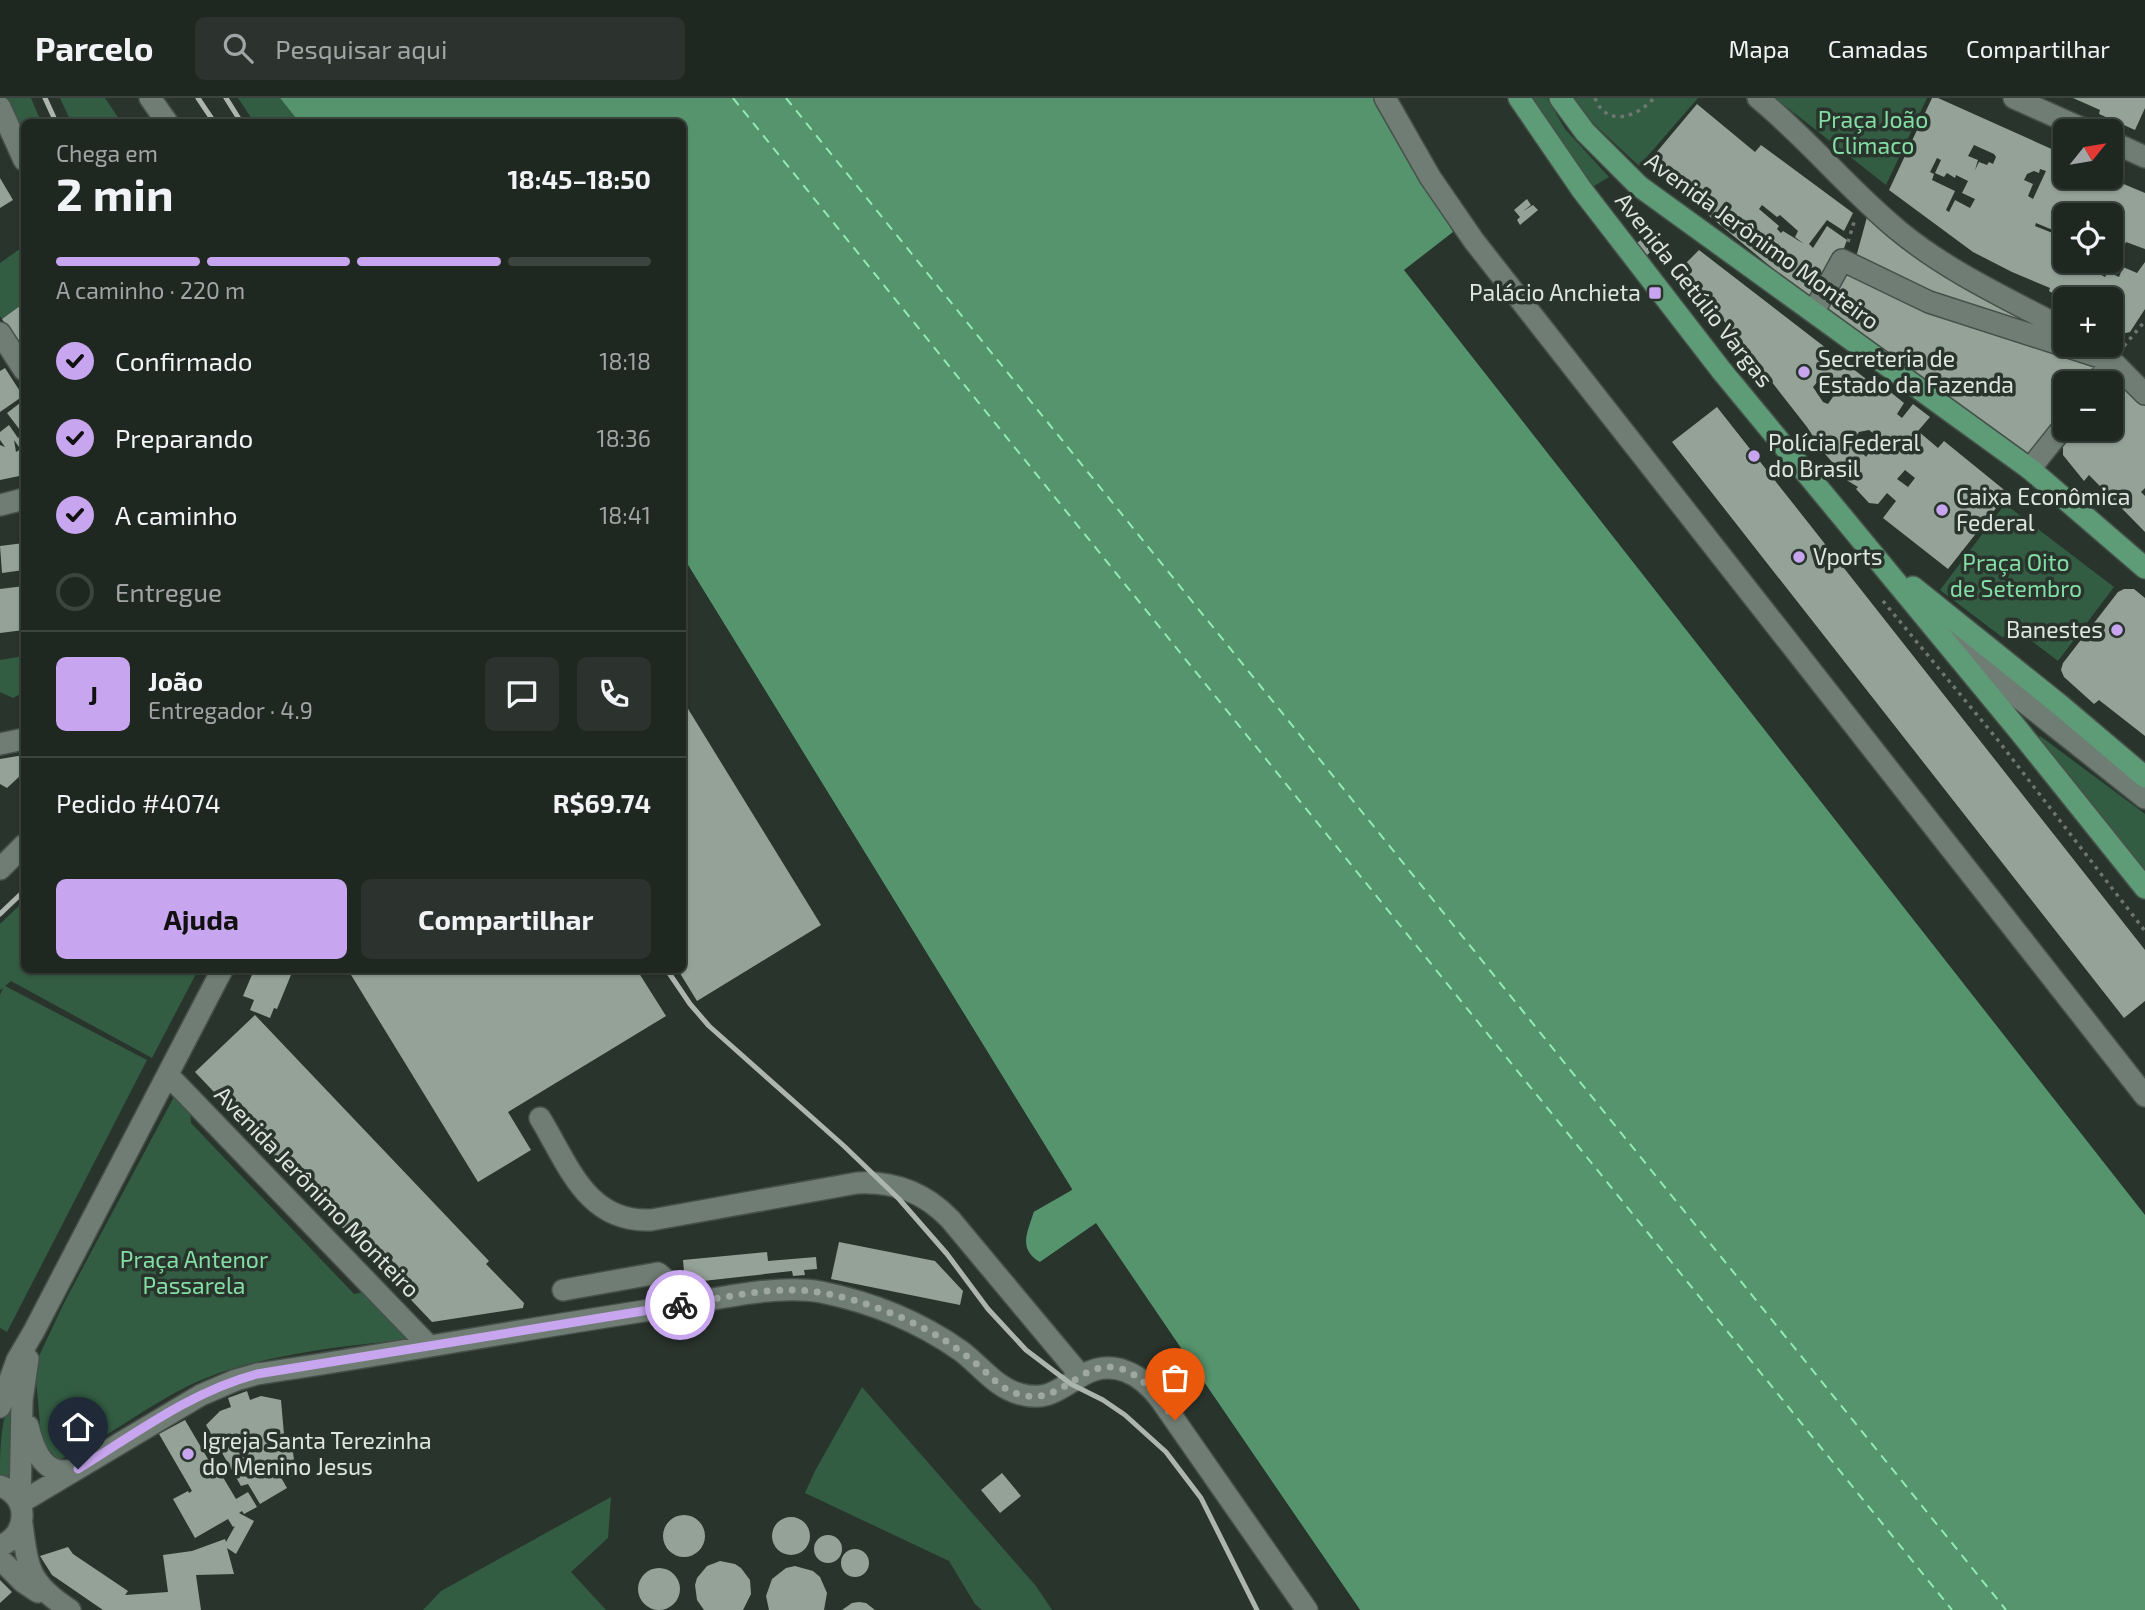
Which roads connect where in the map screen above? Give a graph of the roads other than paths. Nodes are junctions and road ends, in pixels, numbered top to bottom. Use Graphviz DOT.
graph roads {
  1 [pos="150,98"];
  2 [pos="1385,98"];
  3 [pos="1519,98"];
  4 [pos="1560,98"];
  5 [pos="2014,98"];
  6 [pos="1760,99"];
  7 [pos="0,107"];
  8 [pos="165,119"];
  9 [pos="2061,119"];
  10 [pos="2123,147"];
  11 [pos="21,153"];
  12 [pos="2145,157"];
  13 [pos="1814,311"];
  14 [pos="2053,323"];
  15 [pos="0,333"];
  16 [pos="2106,357"];
  17 [pos="2112,361"];
  18 [pos="21,365"];
  19 [pos="2105,371"];
  20 [pos="2145,394"];
  21 [pos="2053,440"];
  22 [pos="2030,469"];
  23 [pos="21,500"];
  24 [pos="0,505"];
  25 [pos="1835,508"];
  26 [pos="2145,568"];
  27 [pos="1924,615"];
  28 [pos="21,740"];
  29 [pos="0,744"];
  30 [pos="2145,777"];
  31 [pos="2145,798"];
  32 [pos="21,848"];
  33 [pos="0,869"];
  34 [pos="2145,888"];
  35 [pos="220,973"];
  36 [pos="168,1075"];
  37 [pos="2145,1096"];
  38 [pos="541,1118"];
  39 [pos="564,1290"];
  40 [pos="670,1307"];
  41 [pos="34,1331"];
  42 [pos="429,1346"];
  43 [pos="1081,1376"];
  44 [pos="22,1400"];
  45 [pos="0,1407"];
  46 [pos="78,1469"];
  47 [pos="0,1486"];
  48 [pos="21,1514"];
  49 [pos="0,1546"];
  50 [pos="0,1559"];
  51 [pos="50,1597"];
  52 [pos="70,1610"];
  53 [pos="1307,1610"];
  1 -- 8 [label="street"];
  2 -- 37 [label="street"];
  3 -- 25 [label="main road, Avenida Getúlio Vargas"];
  4 -- 13 [label="main road, Avenida Jerônimo Monteiro"];
  5 -- 9 [label="street"];
  6 -- 14 [label="street"];
  7 -- 11 [label="street"];
  10 -- 12 [label="street"];
  13 -- 17 [label="street"];
  13 -- 22 [label="main road, Avenida Jerônimo Monteiro"];
  15 -- 18 [label="street"];
  16 -- 17 [label="street"];
  17 -- 19 [label="street"];
  17 -- 20 [label="street"];
  21 -- 22 [label="street"];
  22 -- 26 [label="main road, Avenida Jerônimo Monteiro"];
  23 -- 24 [label="street"];
  25 -- 27 [label="main road"];
  25 -- 30 [label="main road"];
  27 -- 31 [label="street"];
  27 -- 34 [label="main road"];
  28 -- 29 [label="street"];
  32 -- 33 [label="street"];
  35 -- 36 [label="street"];
  36 -- 41 [label="street"];
  36 -- 42 [label="street, Avenida Jerônimo Monteiro"];
  38 -- 43 [label="street"];
  39 -- 40 [label="street"];
  40 -- 42 [label="street"];
  40 -- 43 [label="street"];
  41 -- 44 [label="street"];
  41 -- 45 [label="street"];
  42 -- 46 [label="street"];
  43 -- 53 [label="street"];
  44 -- 46 [label="street"];
  44 -- 48 [label="street"];
  46 -- 48 [label="street"];
  47 -- 48 [label="street"];
  48 -- 49 [label="street"];
  48 -- 51 [label="street"];
  50 -- 51 [label="street"];
  51 -- 52 [label="street"];
}
